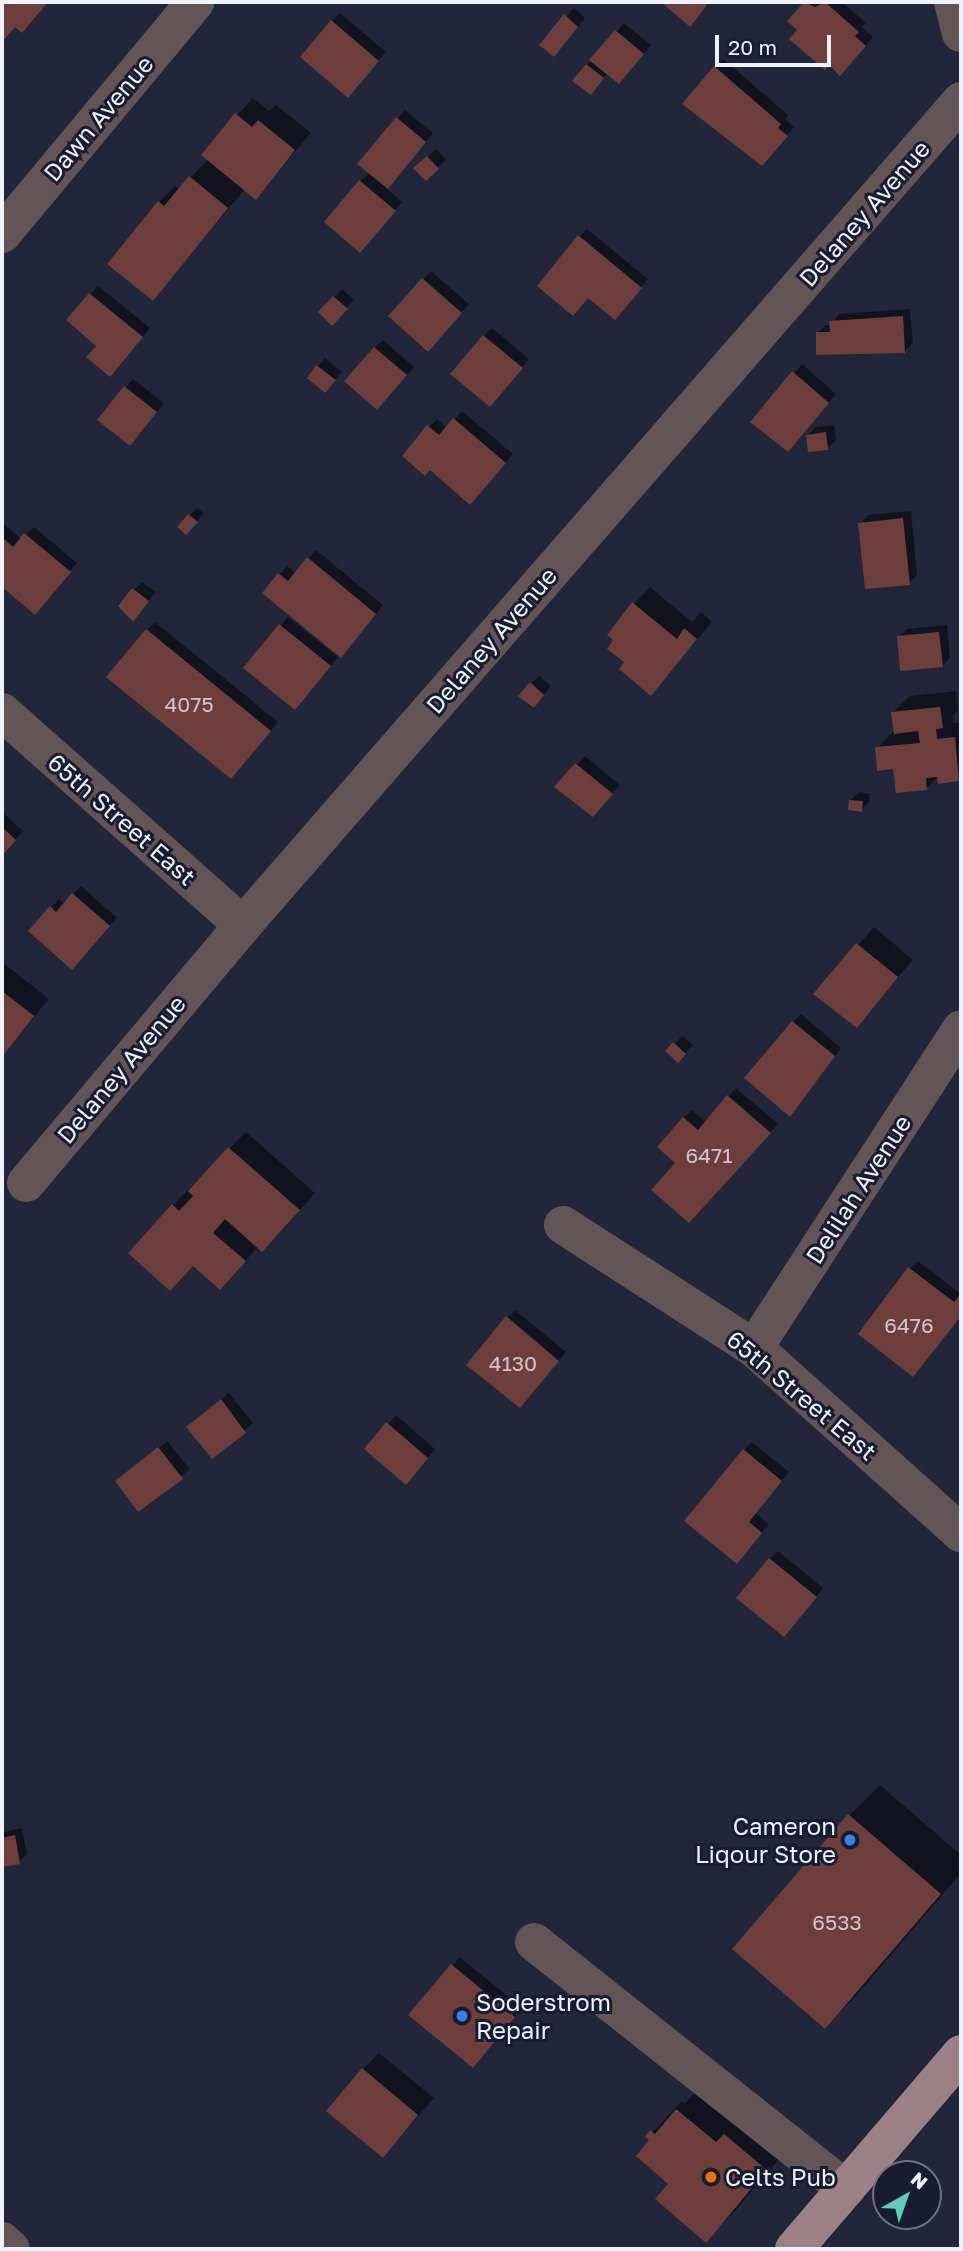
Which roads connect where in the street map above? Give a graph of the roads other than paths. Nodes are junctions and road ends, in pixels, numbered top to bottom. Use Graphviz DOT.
graph roads {
  1 [pos="195,2"];
  2 [pos="953,2"];
  3 [pos="961,33"];
  4 [pos="961,101"];
  5 [pos="2,234"];
  6 [pos="2,712"];
  7 [pos="243,925"];
  8 [pos="961,1029"];
  9 [pos="26,1183"];
  10 [pos="563,1225"];
  11 [pos="754,1348"];
  12 [pos="961,1533"];
  13 [pos="534,1942"];
  14 [pos="961,2054"];
  15 [pos="846,2189"];
  16 [pos="2,2241"];
  17 [pos="11,2249"];
  18 [pos="794,2249"];
  1 -- 5 [label="street, Dawn Avenue"];
  2 -- 3 [label="street"];
  4 -- 7 [label="street, Delaney Avenue"];
  6 -- 7 [label="street, 65th Street East"];
  7 -- 9 [label="street, Delaney Avenue"];
  8 -- 11 [label="street, Delilah Avenue"];
  10 -- 11 [label="street, 65th Street East"];
  11 -- 12 [label="street, 65th Street East"];
  13 -- 15 [label="street"];
  14 -- 15 [label="main road"];
  15 -- 18 [label="main road"];
  16 -- 17 [label="street"];
}
